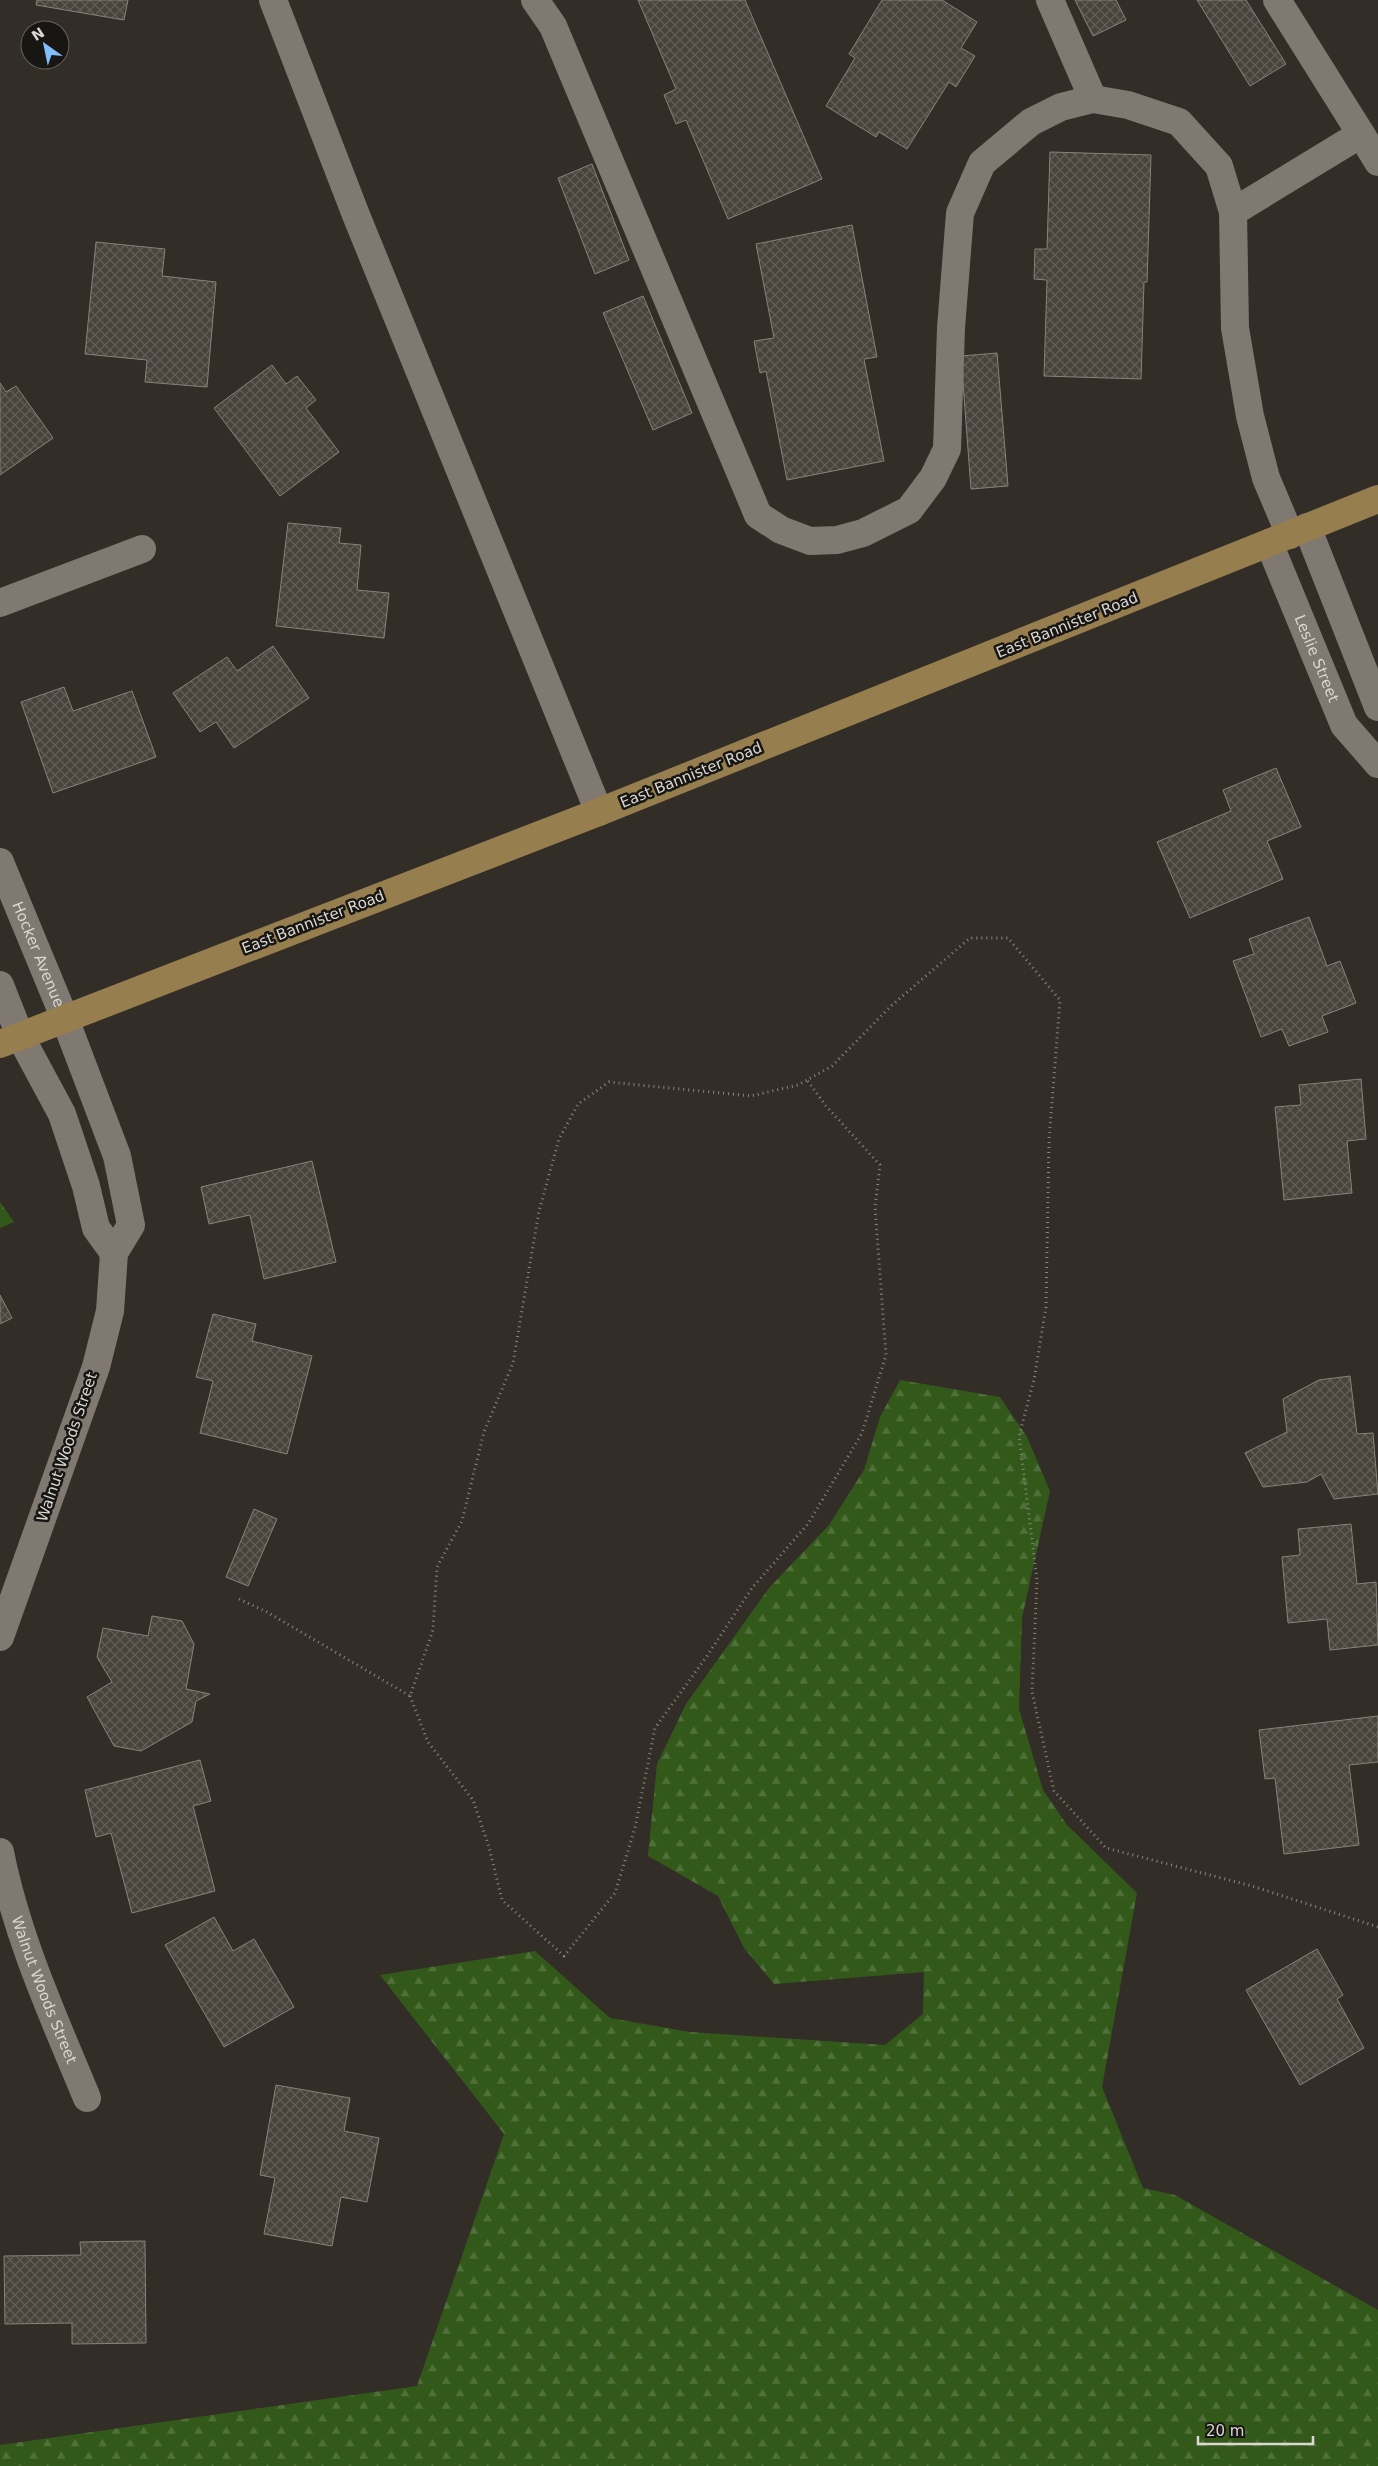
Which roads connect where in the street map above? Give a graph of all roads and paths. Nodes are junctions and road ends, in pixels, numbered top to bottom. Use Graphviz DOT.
graph roads {
  1 [pos="273,0"];
  2 [pos="535,0"];
  3 [pos="1050,0"];
  4 [pos="1277,0"];
  5 [pos="1093,99"];
  6 [pos="1360,134"];
  7 [pos="1378,162"];
  8 [pos="1233,212"];
  9 [pos="1378,499"];
  10 [pos="1289,535"];
  11 [pos="142,549"];
  12 [pos="0,602"];
  13 [pos="1378,707"];
  14 [pos="1378,764"];
  15 [pos="599,812"];
  16 [pos="0,862"];
  17 [pos="0,984"];
  18 [pos="65,1019"];
  19 [pos="10,1040"];
  20 [pos="807,1080"];
  21 [pos="114,1253"];
  22 [pos="239,1599"];
  23 [pos="0,1637"];
  24 [pos="410,1696"];
  25 [pos="0,1852"];
  26 [pos="1378,1927"];
  27 [pos="87,2098"];
  1 -- 15 [label="street"];
  2 -- 5 [label="street"];
  3 -- 5 [label="street"];
  4 -- 6 [label="street"];
  5 -- 8 [label="street"];
  6 -- 7 [label="street"];
  6 -- 8 [label="street"];
  8 -- 10 [label="street"];
  9 -- 10 [label="main road, East Bannister Road"];
  10 -- 13 [label="street"];
  10 -- 14 [label="street, Leslie Street"];
  10 -- 15 [label="main road, East Bannister Road"];
  11 -- 12 [label="street"];
  15 -- 18 [label="main road, East Bannister Road"];
  16 -- 18 [label="street, Hocker Avenue"];
  17 -- 19 [label="street"];
  18 -- 19 [label="main road, East Bannister Road"];
  18 -- 21 [label="street, Walnut Woods Street"];
  19 -- 21 [label="street"];
  20 -- 24 [label="path"];
  20 -- 24 [label="path"];
  20 -- 26 [label="path"];
  21 -- 23 [label="street, Walnut Woods Street"];
  22 -- 24 [label="path"];
  25 -- 27 [label="street, Walnut Woods Street"];
}
